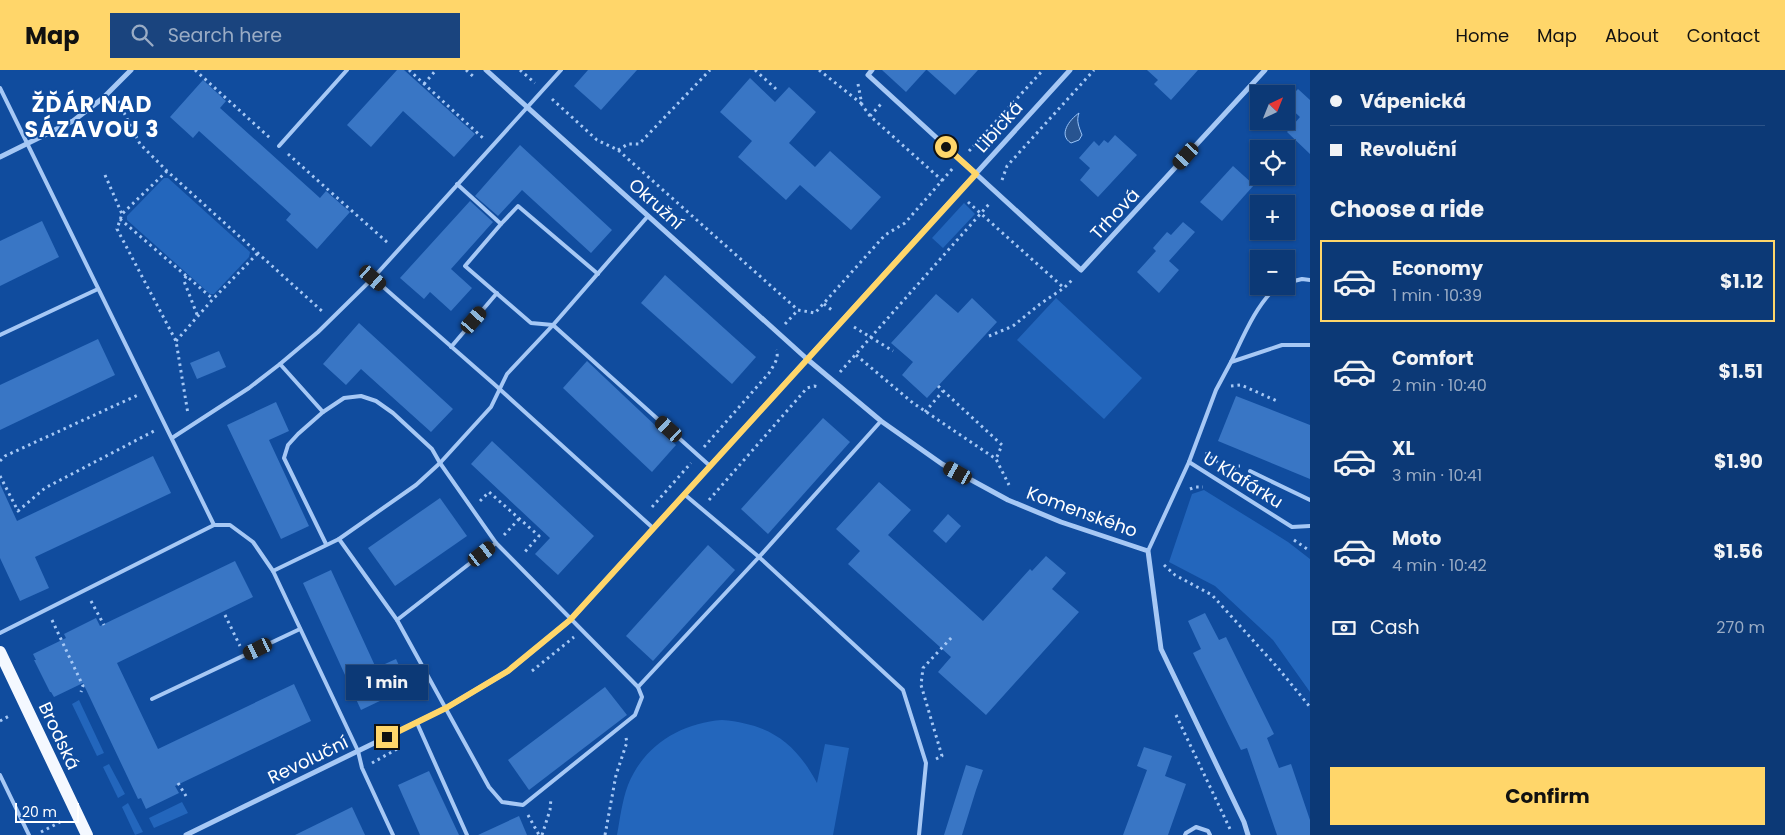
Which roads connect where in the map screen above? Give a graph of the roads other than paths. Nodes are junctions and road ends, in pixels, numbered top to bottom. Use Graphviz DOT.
graph roads {
  1 [pos="131,70"];
  2 [pos="347,70"];
  3 [pos="486,70"];
  4 [pos="561,70"];
  5 [pos="872,70"];
  6 [pos="1070,70"];
  7 [pos="1265,70"];
  8 [pos="0,88"];
  9 [pos="526,107"];
  10 [pos="27,144"];
  11 [pos="279,146"];
  12 [pos="0,157"];
  13 [pos="976,174"];
  14 [pos="458,184"];
  15 [pos="648,216"];
  16 [pos="501,224"];
  17 [pos="598,274"];
  18 [pos="373,278"];
  19 [pos="1310,280"];
  20 [pos="1295,281"];
  21 [pos="98,289"];
  22 [pos="497,293"];
  23 [pos="1268,295"];
  24 [pos="553,325"];
  25 [pos="0,335"];
  26 [pos="1310,345"];
  27 [pos="451,347"];
  28 [pos="807,359"];
  29 [pos="1231,362"];
  30 [pos="280,364"];
  31 [pos="500,390"];
  32 [pos="323,412"];
  33 [pos="880,420"];
  34 [pos="172,438"];
  35 [pos="1189,462"];
  36 [pos="440,463"];
  37 [pos="710,466"];
  38 [pos="1250,472"];
  39 [pos="684,494"];
  40 [pos="1310,500"];
  41 [pos="214,524"];
  42 [pos="1310,526"];
  43 [pos="653,528"];
  44 [pos="339,539"];
  45 [pos="496,543"];
  46 [pos="326,544"];
  47 [pos="1148,551"];
  48 [pos="759,557"];
  49 [pos="273,571"];
  50 [pos="398,620"];
  51 [pos="570,620"];
  52 [pos="300,629"];
  53 [pos="0,633"];
  54 [pos="0,652"];
  55 [pos="638,687"];
  56 [pos="152,699"];
  57 [pos="446,708"];
  58 [pos="416,723"];
  59 [pos="358,751"];
  60 [pos="0,775"];
  61 [pos="29,835"];
  62 [pos="87,835"];
  63 [pos="186,835"];
  64 [pos="393,835"];
  65 [pos="467,835"];
  66 [pos="918,835"];
  67 [pos="1185,835"];
  68 [pos="1210,835"];
  69 [pos="1248,835"];
  1 -- 10 [label="street"];
  2 -- 11 [label="lane"];
  3 -- 9 [label="street, Okružní"];
  4 -- 9 [label="lane"];
  5 -- 13 [label="street, Trhová"];
  6 -- 13 [label="street, Libická"];
  7 -- 13 [label="street, Trhová"];
  8 -- 10 [label="lane"];
  9 -- 14 [label="lane"];
  9 -- 15 [label="street, Okružní"];
  10 -- 12 [label="street"];
  10 -- 21 [label="lane"];
  13 -- 28 [label="street, Libická"];
  14 -- 16 [label="lane"];
  14 -- 18 [label="lane"];
  15 -- 17 [label="lane"];
  15 -- 28 [label="street, Okružní"];
  16 -- 17 [label="lane"];
  16 -- 22 [label="lane"];
  17 -- 24 [label="lane"];
  18 -- 27 [label="lane"];
  18 -- 30 [label="lane"];
  19 -- 20 [label="lane"];
  21 -- 25 [label="lane"];
  21 -- 34 [label="lane"];
  22 -- 24 [label="lane"];
  22 -- 27 [label="lane"];
  23 -- 29 [label="lane, U Klafárku"];
  24 -- 31 [label="lane"];
  24 -- 37 [label="lane"];
  26 -- 29 [label="lane"];
  27 -- 31 [label="lane"];
  28 -- 33 [label="street, Komenského"];
  28 -- 37 [label="street, Revoluční"];
  29 -- 35 [label="lane, U Klafárku"];
  30 -- 32 [label="lane"];
  30 -- 34 [label="lane"];
  31 -- 36 [label="lane"];
  31 -- 43 [label="lane"];
  32 -- 36 [label="lane"];
  32 -- 46 [label="lane"];
  33 -- 47 [label="street, Komenského"];
  33 -- 48 [label="lane"];
  34 -- 41 [label="lane"];
  35 -- 42 [label="lane, U Klafárku"];
  35 -- 47 [label="lane, U Klafárku"];
  36 -- 44 [label="lane"];
  36 -- 45 [label="lane"];
  37 -- 39 [label="street, Revoluční"];
  38 -- 40 [label="lane"];
  39 -- 43 [label="street, Revoluční"];
  39 -- 48 [label="lane"];
  41 -- 49 [label="lane"];
  41 -- 53 [label="lane"];
  43 -- 51 [label="street, Revoluční"];
  44 -- 46 [label="lane"];
  44 -- 50 [label="lane"];
  45 -- 50 [label="lane"];
  45 -- 51 [label="lane"];
  46 -- 49 [label="lane"];
  47 -- 69 [label="street, Komenského"];
  48 -- 55 [label="lane"];
  48 -- 66 [label="lane"];
  49 -- 52 [label="lane"];
  50 -- 57 [label="lane"];
  51 -- 55 [label="lane"];
  51 -- 57 [label="street, Revoluční"];
  52 -- 56 [label="lane"];
  52 -- 59 [label="lane"];
  54 -- 62 [label="main road, Brodská"];
  55 -- 57 [label="lane"];
  57 -- 58 [label="street, Revoluční"];
  58 -- 59 [label="street, Revoluční"];
  58 -- 65 [label="lane"];
  59 -- 63 [label="street, Revoluční"];
  59 -- 64 [label="lane"];
  60 -- 61 [label="lane"];
  67 -- 68 [label="lane"];
}
